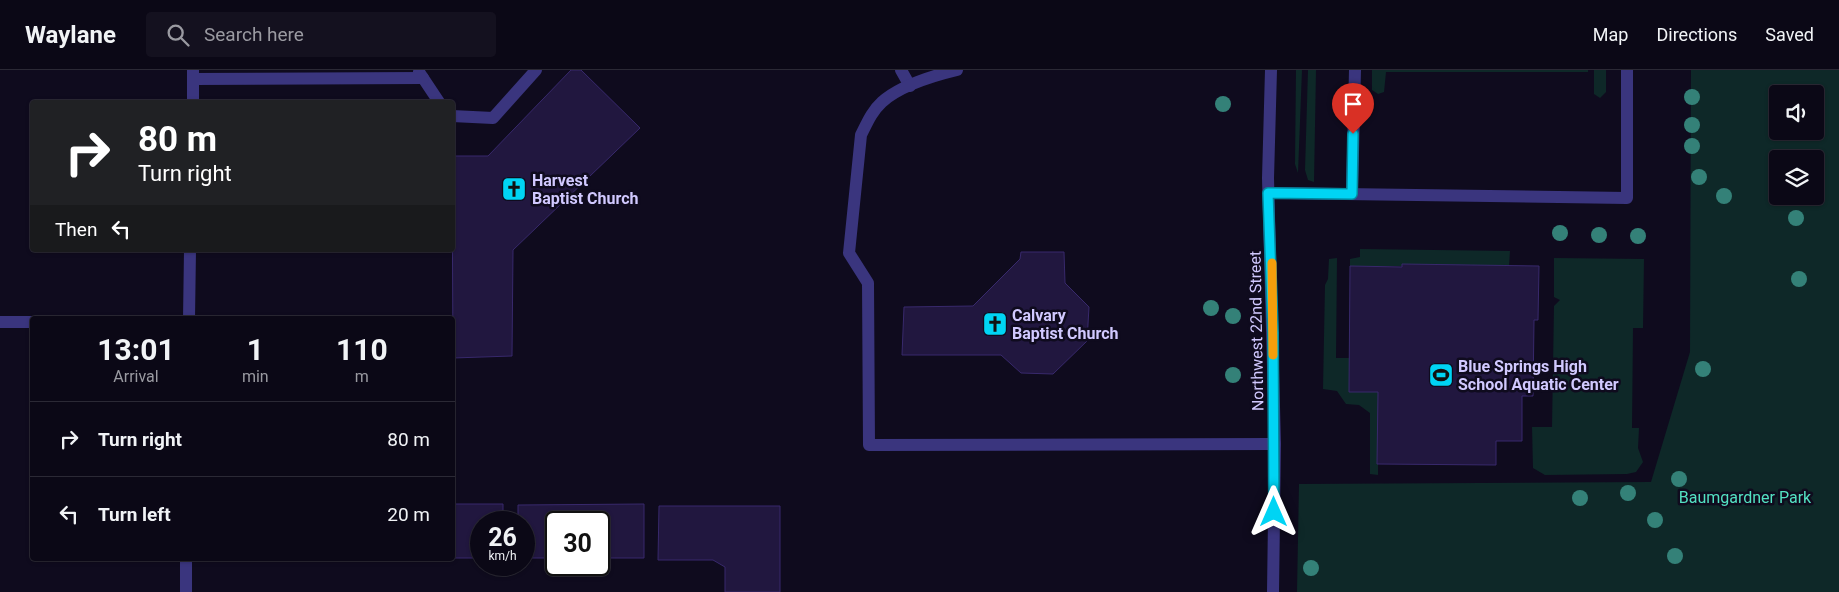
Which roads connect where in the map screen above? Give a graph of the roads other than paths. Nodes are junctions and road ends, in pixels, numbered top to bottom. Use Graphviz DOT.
graph roads {
  1 [pos="536,70"];
  2 [pos="901,70"];
  3 [pos="956,70"];
  4 [pos="1270,70"];
  5 [pos="1355,70"];
  6 [pos="1627,70"];
  7 [pos="420,74"];
  8 [pos="193,75"];
  9 [pos="910,86"];
  10 [pos="193,100"];
  11 [pos="438,100"];
  12 [pos="455,116"];
  13 [pos="1268,193"];
  14 [pos="1352,194"];
  15 [pos="190,252"];
  16 [pos="189,316"];
  17 [pos="0,322"];
  18 [pos="30,322"];
  19 [pos="1275,444"];
  20 [pos="186,561"];
  21 [pos="186,592"];
  22 [pos="1273,592"];
  1 -- 12 [label="street"];
  2 -- 9 [label="street"];
  3 -- 9 [label="street"];
  4 -- 13 [label="street, Northwest 22nd Street"];
  5 -- 14 [label="street"];
  6 -- 14 [label="street"];
  7 -- 8 [label="street"];
  7 -- 11 [label="street"];
  8 -- 10 [label="street"];
  9 -- 19 [label="street"];
  13 -- 14 [label="street"];
  13 -- 19 [label="street, Northwest 22nd Street"];
  15 -- 16 [label="street"];
  17 -- 18 [label="street"];
  19 -- 22 [label="street, Northwest 22nd Street"];
  20 -- 21 [label="street"];
}
